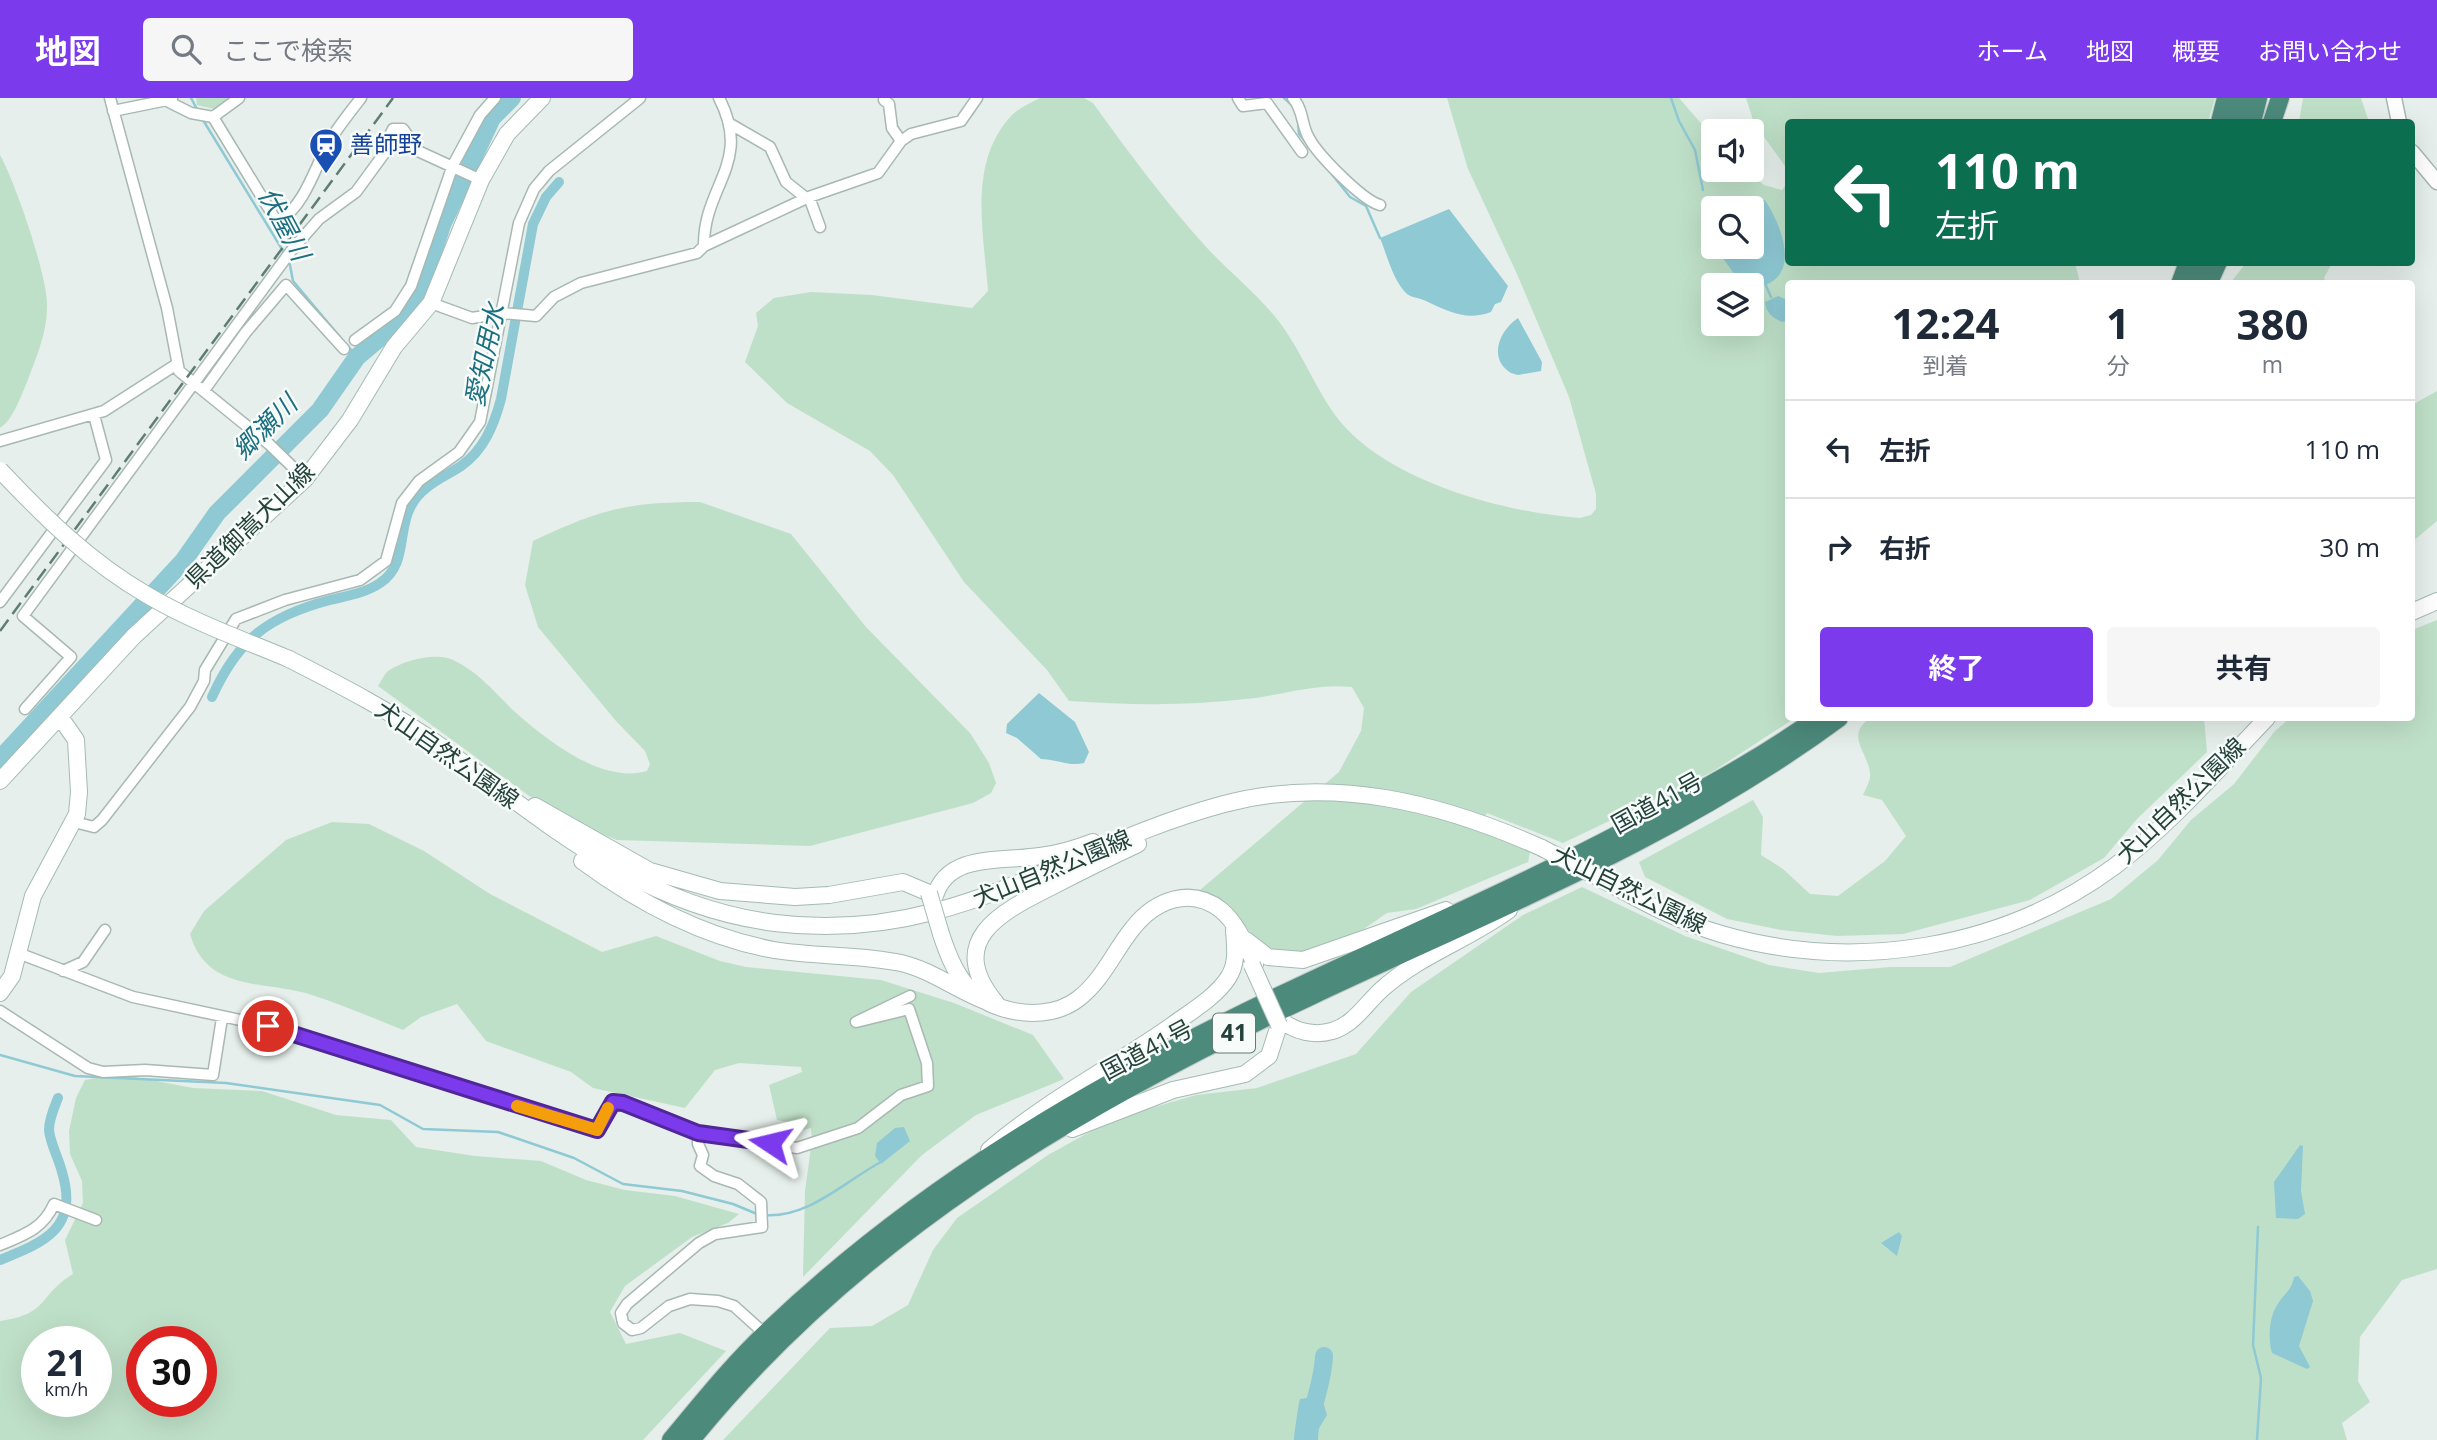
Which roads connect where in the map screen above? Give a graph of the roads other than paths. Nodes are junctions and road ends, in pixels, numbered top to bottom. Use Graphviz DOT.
graph roads {
  1 [pos="110,98"];
  2 [pos="239,98"];
  3 [pos="361,98"];
  4 [pos="495,98"];
  5 [pos="542,98"];
  6 [pos="640,98"];
  7 [pos="719,98"];
  8 [pos="977,98"];
  9 [pos="1238,98"];
  10 [pos="1293,98"];
  11 [pos="2226,98"];
  12 [pos="2243,98"];
  13 [pos="2258,98"];
  14 [pos="2280,98"];
  15 [pos="2394,98"];
  16 [pos="171,100"];
  17 [pos="884,100"];
  18 [pos="113,111"];
  19 [pos="213,117"];
  20 [pos="2221,119"];
  21 [pos="2238,119"];
  22 [pos="2253,119"];
  23 [pos="2273,119"];
  24 [pos="2398,119"];
  25 [pos="732,125"];
  26 [pos="901,141"];
  27 [pos="1301,152"];
  28 [pos="2415,156"];
  29 [pos="453,165"];
  30 [pos="478,178"];
  31 [pos="2437,182"];
  32 [pos="807,197"];
  33 [pos="1380,205"];
  34 [pos="820,227"];
  35 [pos="704,246"];
  36 [pos="432,303"];
  37 [pos="503,313"];
  38 [pos="355,340"];
  39 [pos="344,349"];
  40 [pos="177,364"];
  41 [pos="195,382"];
  42 [pos="205,389"];
  43 [pos="94,415"];
  44 [pos="0,441"];
  45 [pos="0,470"];
  46 [pos="305,479"];
  47 [pos="2437,601"];
  48 [pos="0,602"];
  49 [pos="2415,611"];
  50 [pos="25,709"];
  51 [pos="60,718"];
  52 [pos="1811,721"];
  53 [pos="1834,721"];
  54 [pos="2264,721"];
  55 [pos="471,770"];
  56 [pos="0,781"];
  57 [pos="492,786"];
  58 [pos="1226,803"];
  59 [pos="75,822"];
  60 [pos="1507,891"];
  61 [pos="932,895"];
  62 [pos="1528,897"];
  63 [pos="1233,925"];
  64 [pos="105,930"];
  65 [pos="18,953"];
  66 [pos="63,971"];
  67 [pos="0,993"];
  68 [pos="910,996"];
  69 [pos="983,1000"];
  70 [pos="1000,1007"];
  71 [pos="0,1011"];
  72 [pos="222,1018"];
  73 [pos="1280,1023"];
  74 [pos="698,1133"];
  75 [pos="971,1174"];
  76 [pos="96,1220"];
  77 [pos="0,1245"];
  78 [pos="765,1334"];
  79 [pos="671,1440"];
  80 [pos="691,1440"];
  1 -- 18 [label="street"];
  2 -- 19 [label="street"];
  3 -- 19 [label="street"];
  4 -- 29 [label="street"];
  5 -- 30 [label="main road, 県道御嵩犬山線"];
  6 -- 37 [label="street"];
  7 -- 25 [label="street"];
  8 -- 26 [label="street"];
  9 -- 27 [label="street"];
  10 -- 33 [label="street"];
  11 -- 20 [label="highway"];
  12 -- 21 [label="highway"];
  13 -- 22 [label="highway"];
  14 -- 23 [label="highway"];
  15 -- 24 [label="street"];
  16 -- 18 [label="street"];
  16 -- 19 [label="street"];
  17 -- 26 [label="street"];
  18 -- 40 [label="street"];
  25 -- 32 [label="street"];
  25 -- 35 [label="street"];
  26 -- 32 [label="street"];
  28 -- 31 [label="street"];
  29 -- 30 [label="street"];
  29 -- 38 [label="street"];
  29 -- 41 [label="street"];
  30 -- 36 [label="main road, 県道御嵩犬山線"];
  32 -- 34 [label="street"];
  32 -- 35 [label="street"];
  35 -- 37 [label="street"];
  36 -- 37 [label="street"];
  36 -- 46 [label="main road, 県道御嵩犬山線"];
  37 -- 59 [label="street"];
  39 -- 42 [label="street"];
  40 -- 41 [label="street"];
  40 -- 43 [label="street"];
  41 -- 42 [label="street"];
  41 -- 50 [label="street"];
  42 -- 46 [label="street"];
  43 -- 44 [label="street"];
  43 -- 48 [label="street"];
  45 -- 55 [label="main road, 犬山自然公園線, bridge"];
  46 -- 51 [label="main road, 県道御嵩犬山線"];
  47 -- 49 [label="main road"];
  51 -- 56 [label="main road, 県道御嵩犬山線"];
  51 -- 59 [label="main road"];
  52 -- 60 [label="highway, 国道41号 / 41"];
  53 -- 62 [label="highway, 国道41号 / 41"];
  54 -- 58 [label="main road, 犬山自然公園線, bridge"];
  55 -- 57 [label="main road, 犬山自然公園線"];
  55 -- 69 [label="main road"];
  57 -- 58 [label="main road, 犬山自然公園線"];
  57 -- 61 [label="main road"];
  58 -- 61 [label="main road"];
  58 -- 70 [label="main road"];
  59 -- 65 [label="main road"];
  60 -- 63 [label="main road"];
  60 -- 75 [label="highway, 国道41号 / 41"];
  61 -- 69 [label="main road, bridge"];
  62 -- 73 [label="main road"];
  62 -- 75 [label="highway, 国道41号 / 41"];
  63 -- 70 [label="main road"];
  63 -- 73 [label="main road, bridge"];
  63 -- 75 [label="main road"];
  64 -- 66 [label="street"];
  65 -- 66 [label="street"];
  65 -- 67 [label="main road"];
  66 -- 72 [label="street"];
  68 -- 74 [label="street"];
  69 -- 70 [label="main road"];
  71 -- 72 [label="street"];
  72 -- 74 [label="street"];
  73 -- 75 [label="main road"];
  74 -- 78 [label="street"];
  75 -- 78 [label="highway, 国道41号 / 41"];
  75 -- 80 [label="highway, 国道41号 / 41"];
  76 -- 77 [label="street"];
  78 -- 79 [label="highway, 国道41号 / 41"];
}
